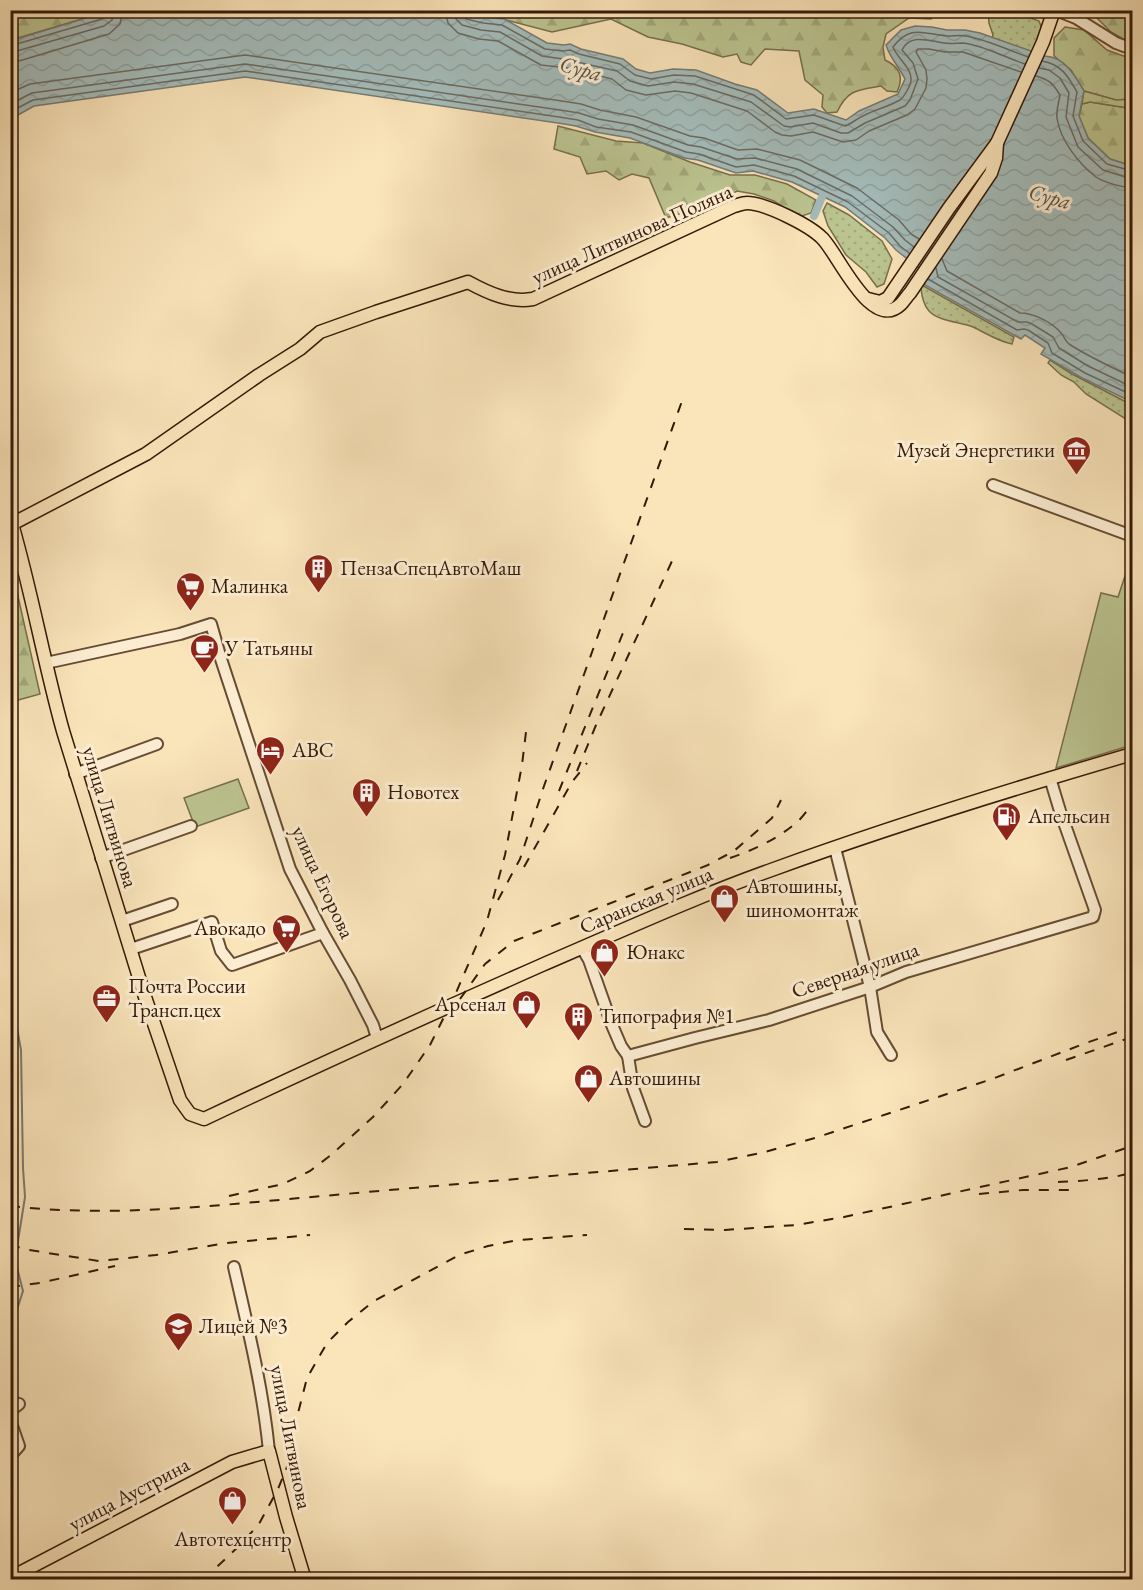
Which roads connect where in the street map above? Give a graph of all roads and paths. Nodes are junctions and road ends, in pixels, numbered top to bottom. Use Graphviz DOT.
graph roads {
  1 [pos="1055,10"];
  2 [pos="1132,49"];
  3 [pos="997,143"];
  4 [pos="864,297"];
  5 [pos="993,485"];
  6 [pos="11,524"];
  7 [pos="1132,536"];
  8 [pos="46,663"];
  9 [pos="157,744"];
  10 [pos="1132,754"];
  11 [pos="75,774"];
  12 [pos="1050,778"];
  13 [pos="190,826"];
  14 [pos="835,848"];
  15 [pos="101,858"];
  16 [pos="172,904"];
  17 [pos="122,921"];
  18 [pos="323,933"];
  19 [pos="582,948"];
  20 [pos="131,949"];
  21 [pos="870,987"];
  22 [pos="377,1038"];
  23 [pos="891,1055"];
  24 [pos="628,1056"];
  25 [pos="190,1114"];
  26 [pos="645,1121"];
  27 [pos="234,1267"];
  28 [pos="10,1402"];
  29 [pos="10,1411"];
  30 [pos="10,1420"];
  31 [pos="269,1451"];
  32 [pos="10,1456"];
  33 [pos="10,1578"];
  34 [pos="305,1580"];
  1 -- 2 [label="street"];
  1 -- 3 [label="main road"];
  3 -- 4 [label="main road"];
  3 -- 4 [label="main road"];
  4 -- 6 [label="main road, улица Литвинова Поляна"];
  5 -- 7 [label="street"];
  6 -- 8 [label="main road, улица Литвинова"];
  8 -- 11 [label="main road, улица Литвинова"];
  8 -- 18 [label="street, улица Егорова"];
  9 -- 11 [label="street"];
  10 -- 12 [label="main road, Саранская улица"];
  11 -- 15 [label="main road, улица Литвинова"];
  12 -- 14 [label="main road, Саранская улица"];
  12 -- 21 [label="street, Северная улица"];
  13 -- 15 [label="street"];
  14 -- 19 [label="main road, Саранская улица"];
  14 -- 21 [label="street"];
  15 -- 17 [label="main road, улица Литвинова"];
  16 -- 17 [label="street"];
  17 -- 20 [label="main road, улица Литвинова"];
  18 -- 20 [label="street"];
  18 -- 22 [label="street, улица Егорова"];
  19 -- 22 [label="main road, Саранская улица"];
  19 -- 24 [label="street"];
  20 -- 25 [label="main road, улица Литвинова"];
  21 -- 23 [label="street"];
  21 -- 24 [label="street, Северная улица"];
  22 -- 25 [label="main road, Саранская улица"];
  24 -- 26 [label="street"];
  27 -- 31 [label="street, улица Литвинова"];
  28 -- 29 [label="street"];
  30 -- 32 [label="street"];
  31 -- 33 [label="main road, улица Аустрина"];
  31 -- 34 [label="main road, улица Литвинова"];
}
